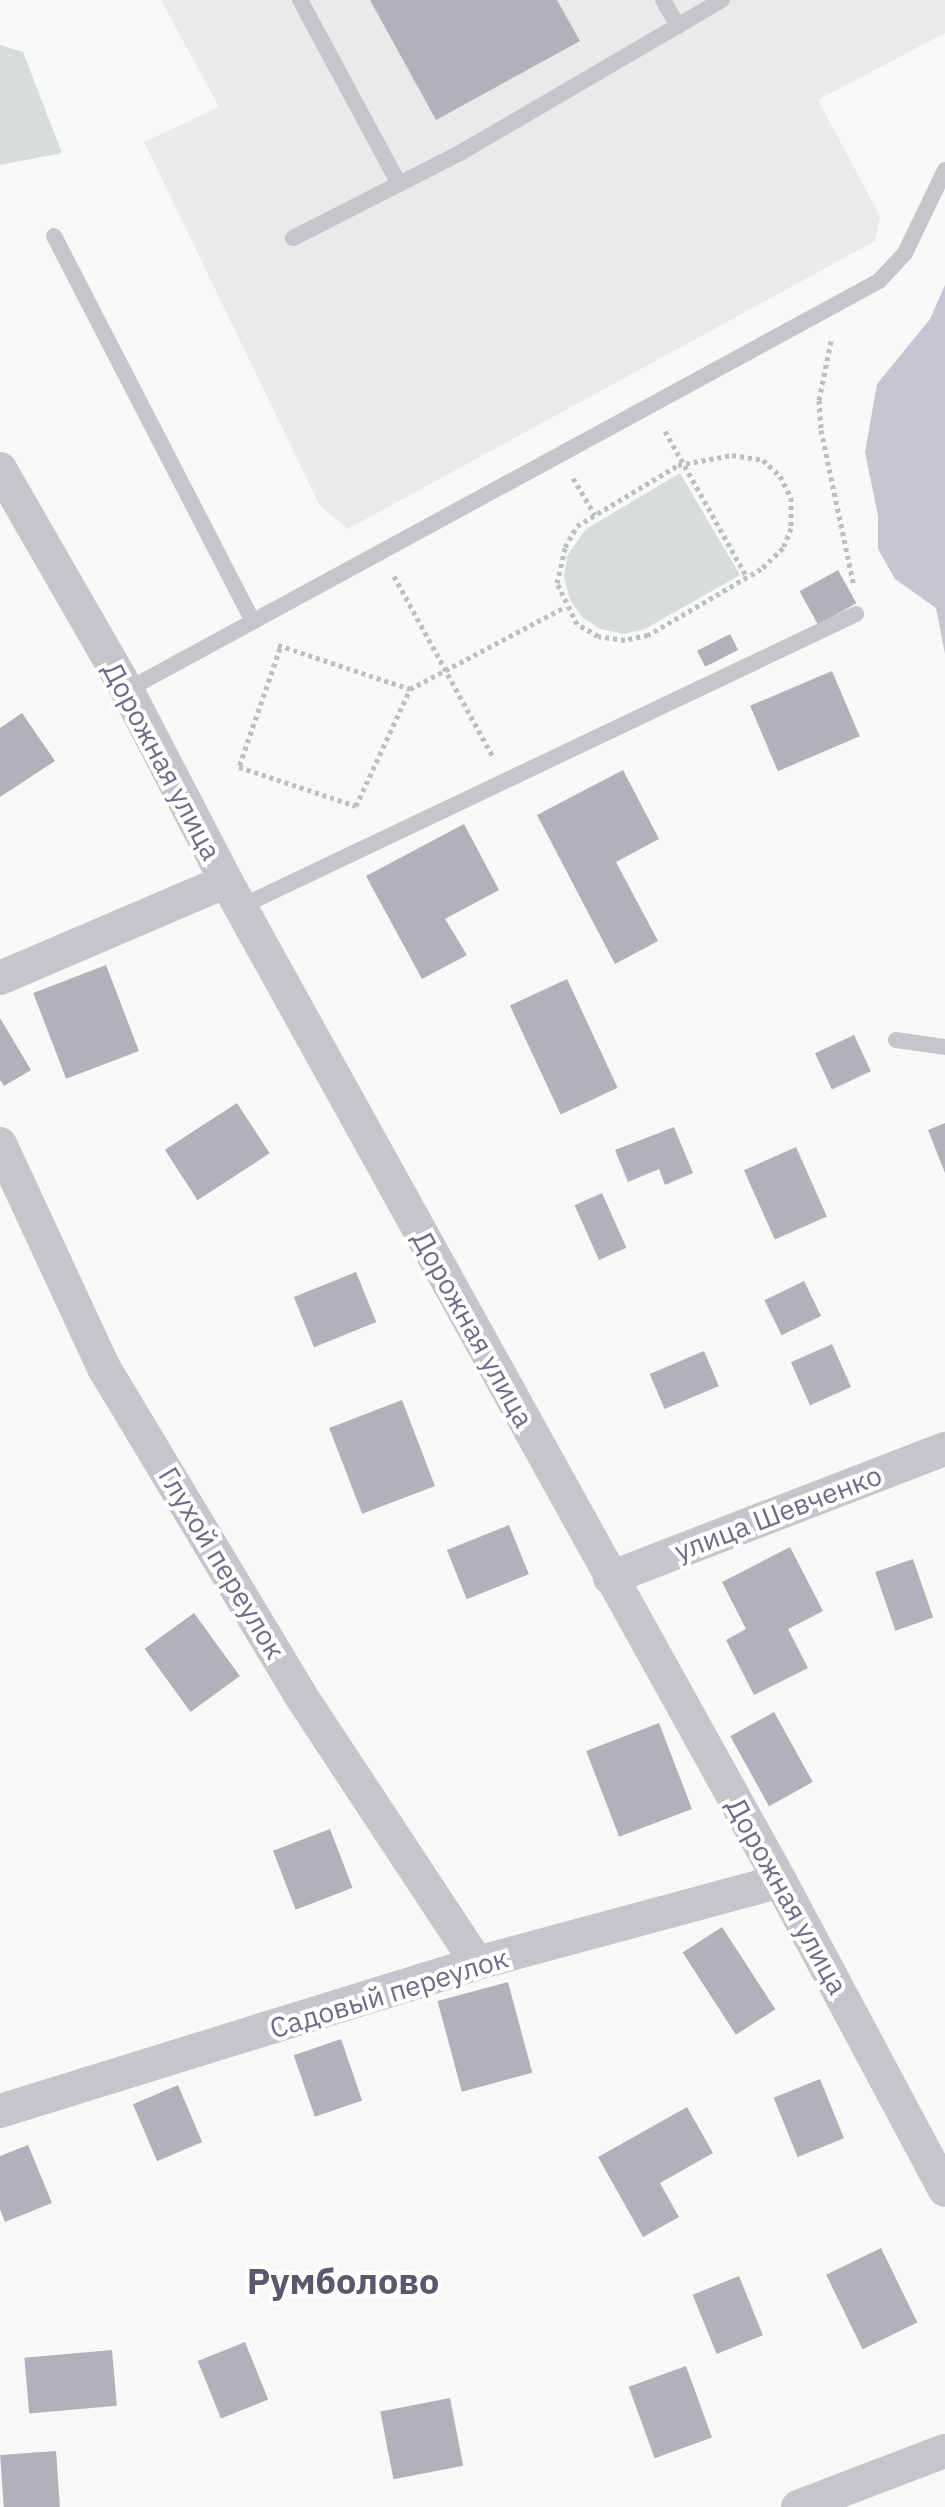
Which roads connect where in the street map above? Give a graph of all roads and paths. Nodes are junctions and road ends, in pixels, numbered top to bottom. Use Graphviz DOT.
graph roads {
  1 [pos="300,0"];
  2 [pos="663,0"];
  3 [pos="722,0"];
  4 [pos="678,26"];
  5 [pos="945,170"];
  6 [pos="399,184"];
  7 [pos="54,236"];
  8 [pos="293,238"];
  9 [pos="834,335"];
  10 [pos="660,421"];
  11 [pos="683,464"];
  12 [pos="0,469"];
  13 [pos="569,471"];
  14 [pos="595,515"];
  15 [pos="389,568"];
  16 [pos="747,577"];
  17 [pos="565,607"];
  18 [pos="856,614"];
  19 [pos="253,622"];
  20 [pos="271,632"];
  21 [pos="280,648"];
  22 [pos="445,670"];
  23 [pos="410,689"];
  24 [pos="127,690"];
  25 [pos="506,781"];
  26 [pos="234,894"];
  27 [pos="0,978"];
  28 [pos="896,1040"];
  29 [pos="945,1047"];
  30 [pos="0,1144"];
  31 [pos="945,1449"];
  32 [pos="610,1578"];
  33 [pos="780,1881"];
  34 [pos="477,1963"];
  35 [pos="0,2111"];
  36 [pos="945,2190"];
  37 [pos="945,2451"];
  38 [pos="798,2507"];
  1 -- 6 [label="lane"];
  2 -- 4 [label="lane"];
  3 -- 4 [label="lane"];
  4 -- 6 [label="lane"];
  5 -- 19 [label="lane"];
  6 -- 8 [label="lane"];
  7 -- 19 [label="lane"];
  9 -- 18 [label="path"];
  10 -- 11 [label="path"];
  11 -- 14 [label="path"];
  11 -- 16 [label="path"];
  11 -- 16 [label="path"];
  12 -- 24 [label="street, Дорожная улица"];
  13 -- 14 [label="path"];
  14 -- 17 [label="path"];
  15 -- 22 [label="path"];
  16 -- 17 [label="path"];
  17 -- 22 [label="path"];
  18 -- 25 [label="lane"];
  19 -- 24 [label="lane"];
  20 -- 21 [label="path"];
  21 -- 23 [label="path"];
  21 -- 23 [label="path"];
  22 -- 23 [label="path"];
  22 -- 25 [label="path"];
  24 -- 26 [label="street, Дорожная улица"];
  25 -- 26 [label="lane"];
  26 -- 27 [label="street"];
  26 -- 32 [label="street, Дорожная улица"];
  28 -- 29 [label="lane"];
  30 -- 34 [label="street, Глухой переулок"];
  31 -- 32 [label="street, улица Шевченко"];
  32 -- 33 [label="street, Дорожная улица"];
  33 -- 34 [label="street, Садовый переулок"];
  33 -- 36 [label="street, Дорожная улица"];
  34 -- 35 [label="street, Садовый переулок"];
  37 -- 38 [label="street"];
}
